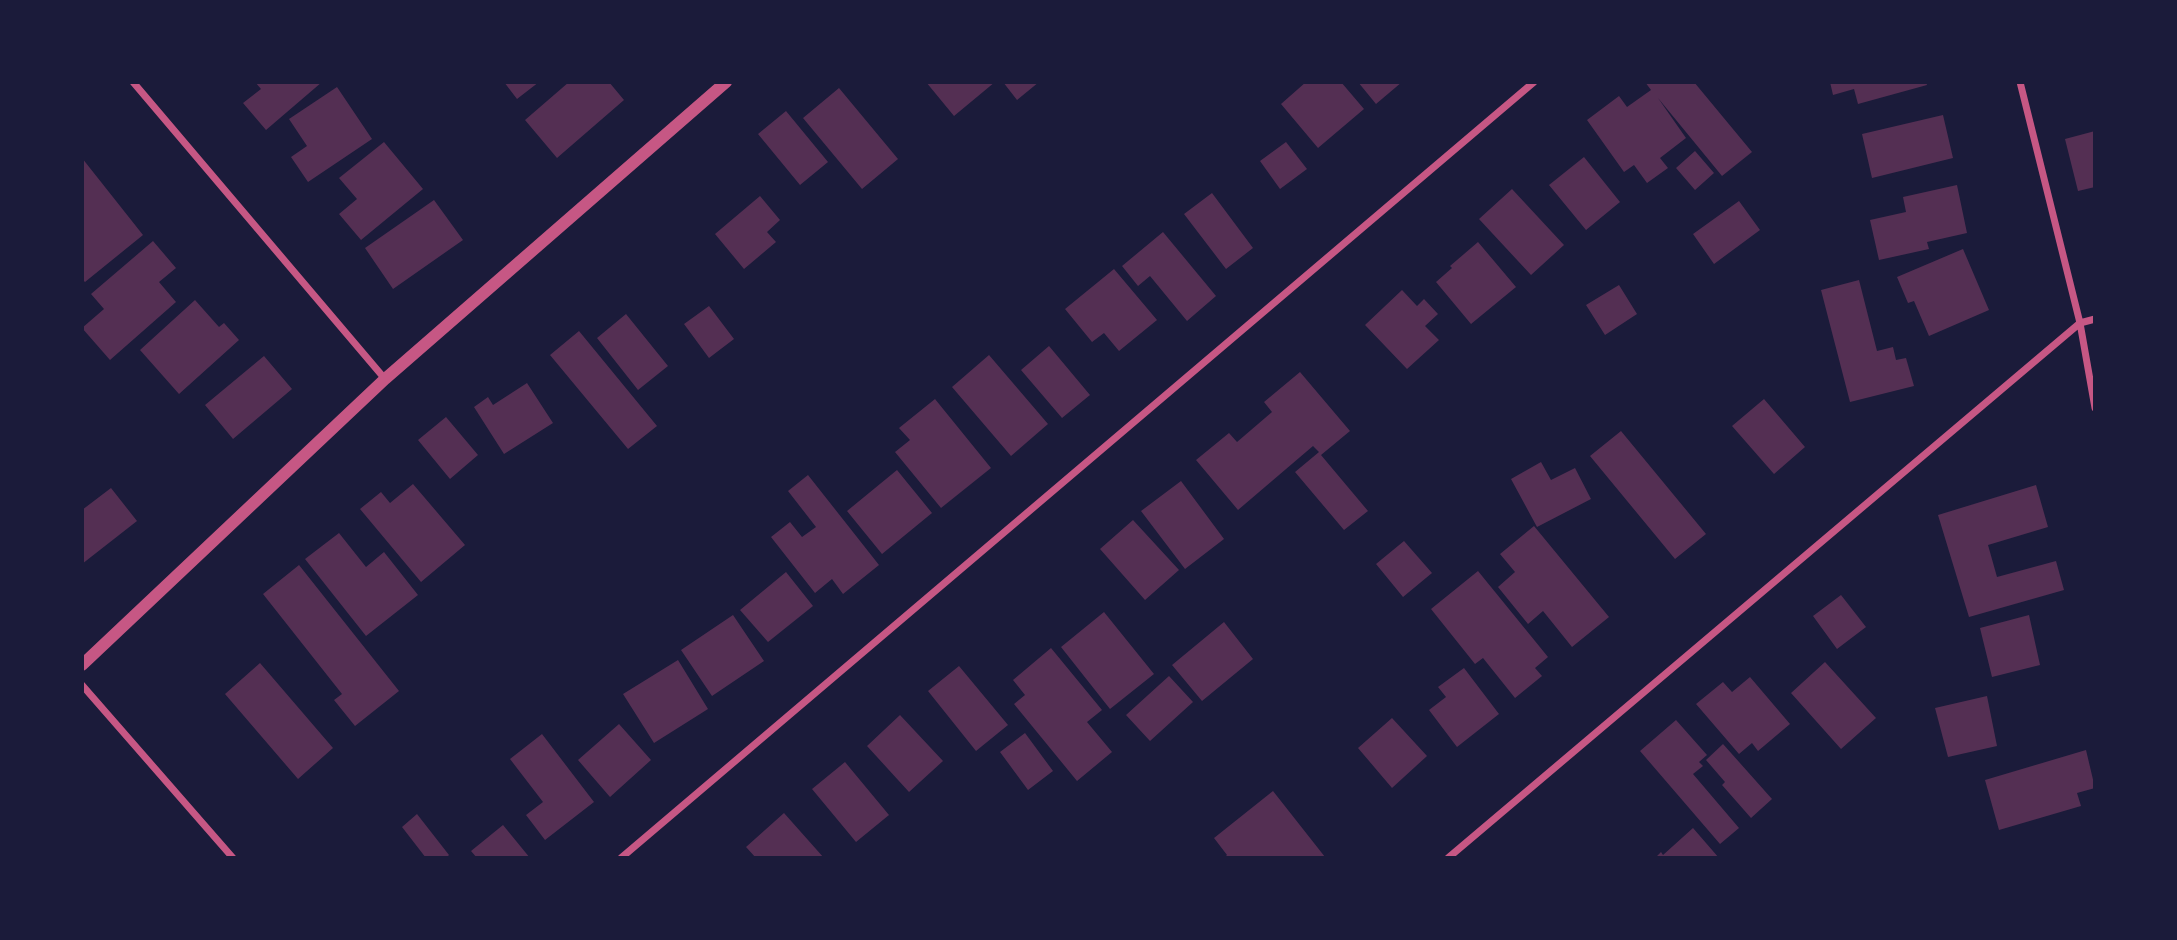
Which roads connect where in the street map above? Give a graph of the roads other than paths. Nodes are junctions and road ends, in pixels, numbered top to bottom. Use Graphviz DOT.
graph roads {
  1 [pos="133,82"];
  2 [pos="726,82"];
  3 [pos="1534,82"];
  4 [pos="2020,82"];
  5 [pos="2095,319"];
  6 [pos="2080,323"];
  7 [pos="385,379"];
  8 [pos="2095,408"];
  9 [pos="82,665"];
  10 [pos="82,685"];
  11 [pos="233,858"];
  12 [pos="621,858"];
  13 [pos="1448,858"];
  1 -- 7 [label="street"];
  2 -- 7 [label="street"];
  3 -- 12 [label="street"];
  4 -- 6 [label="street"];
  5 -- 6 [label="street"];
  6 -- 8 [label="street"];
  6 -- 13 [label="street"];
  7 -- 9 [label="street"];
  10 -- 11 [label="street"];
}
